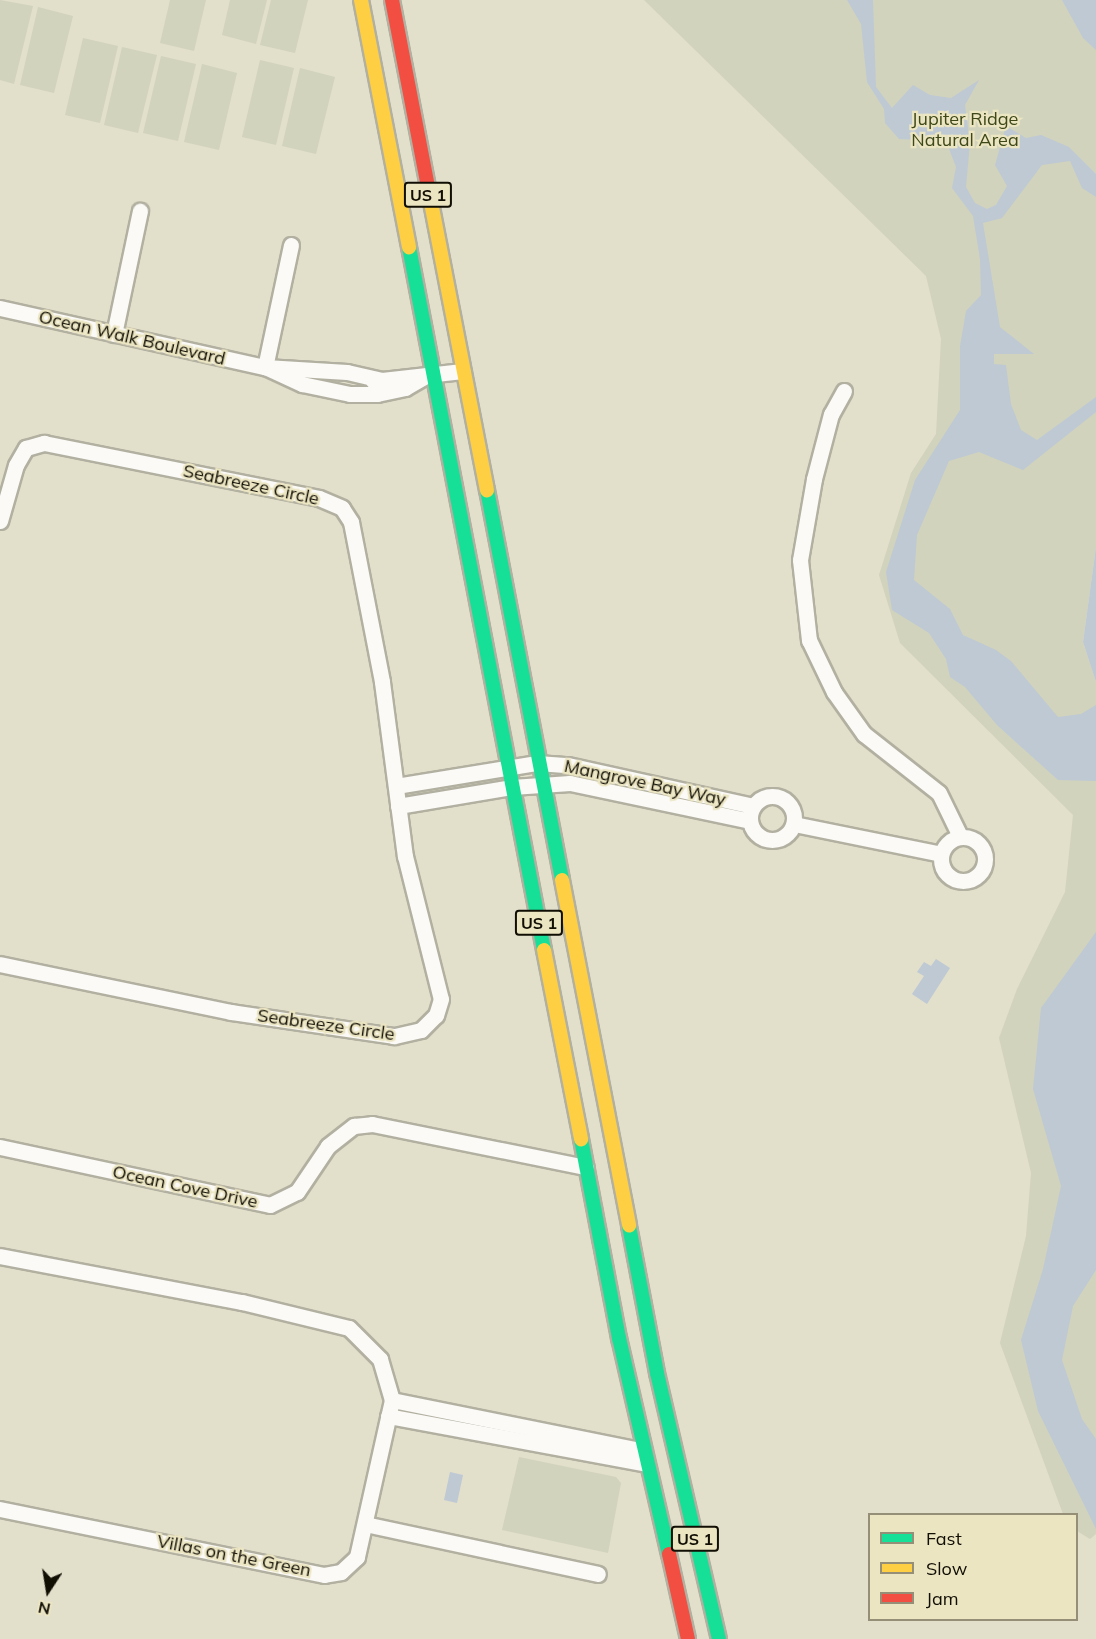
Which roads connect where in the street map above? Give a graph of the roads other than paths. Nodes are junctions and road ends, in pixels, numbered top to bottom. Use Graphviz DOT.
graph roads {
  1 [pos="361,0"];
  2 [pos="392,0"];
  3 [pos="140,211"];
  4 [pos="291,245"];
  5 [pos="0,308"];
  6 [pos="114,334"];
  7 [pos="265,367"];
  8 [pos="462,371"];
  9 [pos="434,372"];
  10 [pos="382,380"];
  11 [pos="338,390"];
  12 [pos="844,391"];
  13 [pos="0,520"];
  14 [pos="537,763"];
  15 [pos="508,767"];
  16 [pos="437,779"];
  17 [pos="541,784"];
  18 [pos="396,786"];
  19 [pos="512,787"];
  20 [pos="441,799"];
  21 [pos="398,806"];
  22 [pos="753,806"];
  23 [pos="750,821"];
  24 [pos="794,824"];
  25 [pos="960,836"];
  26 [pos="940,854"];
  27 [pos="542,939"];
  28 [pos="0,964"];
  29 [pos="0,1147"];
  30 [pos="586,1167"];
  31 [pos="618,1175"];
  32 [pos="0,1256"];
  33 [pos="619,1338"];
  34 [pos="392,1400"];
  35 [pos="388,1416"];
  36 [pos="646,1457"];
  37 [pos="0,1509"];
  38 [pos="365,1524"];
  39 [pos="702,1567"];
  40 [pos="598,1574"];
  41 [pos="688,1639"];
  42 [pos="719,1639"];
  1 -- 9 [label="main road, US 1"];
  2 -- 8 [label="main road, US 1"];
  3 -- 6 [label="street"];
  4 -- 7 [label="street"];
  5 -- 6 [label="street, Ocean Walk Boulevard"];
  6 -- 7 [label="street, Ocean Walk Boulevard"];
  7 -- 10 [label="street, Ocean Walk Boulevard"];
  7 -- 11 [label="street, Ocean Walk Boulevard"];
  8 -- 9 [label="street, Ocean Walk Boulevard"];
  8 -- 14 [label="main road, US 1"];
  9 -- 10 [label="street, Ocean Walk Boulevard"];
  9 -- 11 [label="street, Ocean Walk Boulevard"];
  9 -- 15 [label="main road, US 1"];
  10 -- 11 [label="street, Ocean Walk Boulevard"];
  12 -- 25 [label="street"];
  13 -- 18 [label="street, Seabreeze Circle"];
  14 -- 15 [label="street"];
  14 -- 17 [label="main road, US 1"];
  14 -- 22 [label="street, Mangrove Bay Way"];
  15 -- 16 [label="street"];
  15 -- 19 [label="main road, US 1"];
  16 -- 18 [label="street"];
  16 -- 20 [label="street"];
  17 -- 19 [label="street"];
  17 -- 23 [label="street, Mangrove Bay Way"];
  17 -- 31 [label="main road, US 1"];
  18 -- 21 [label="street, Seabreeze Circle"];
  19 -- 20 [label="street"];
  19 -- 27 [label="main road, US 1"];
  20 -- 21 [label="street"];
  21 -- 28 [label="street, Seabreeze Circle"];
  22 -- 23 [label="street"];
  22 -- 24 [label="street"];
  23 -- 24 [label="street"];
  24 -- 26 [label="street"];
  25 -- 26 [label="street"];
  25 -- 26 [label="street"];
  27 -- 30 [label="main road, US 1"];
  27 -- 31 [label="main road"];
  29 -- 30 [label="street, Ocean Cove Drive"];
  30 -- 33 [label="main road, US 1"];
  31 -- 39 [label="main road, US 1"];
  32 -- 34 [label="street"];
  33 -- 36 [label="main road, US 1"];
  33 -- 39 [label="main road"];
  34 -- 35 [label="street, Villas on the Green"];
  34 -- 36 [label="street"];
  35 -- 36 [label="street"];
  35 -- 38 [label="street, Villas on the Green"];
  36 -- 41 [label="main road, US 1"];
  37 -- 38 [label="street, Villas on the Green"];
  38 -- 40 [label="street"];
  39 -- 42 [label="main road, US 1"];
}
